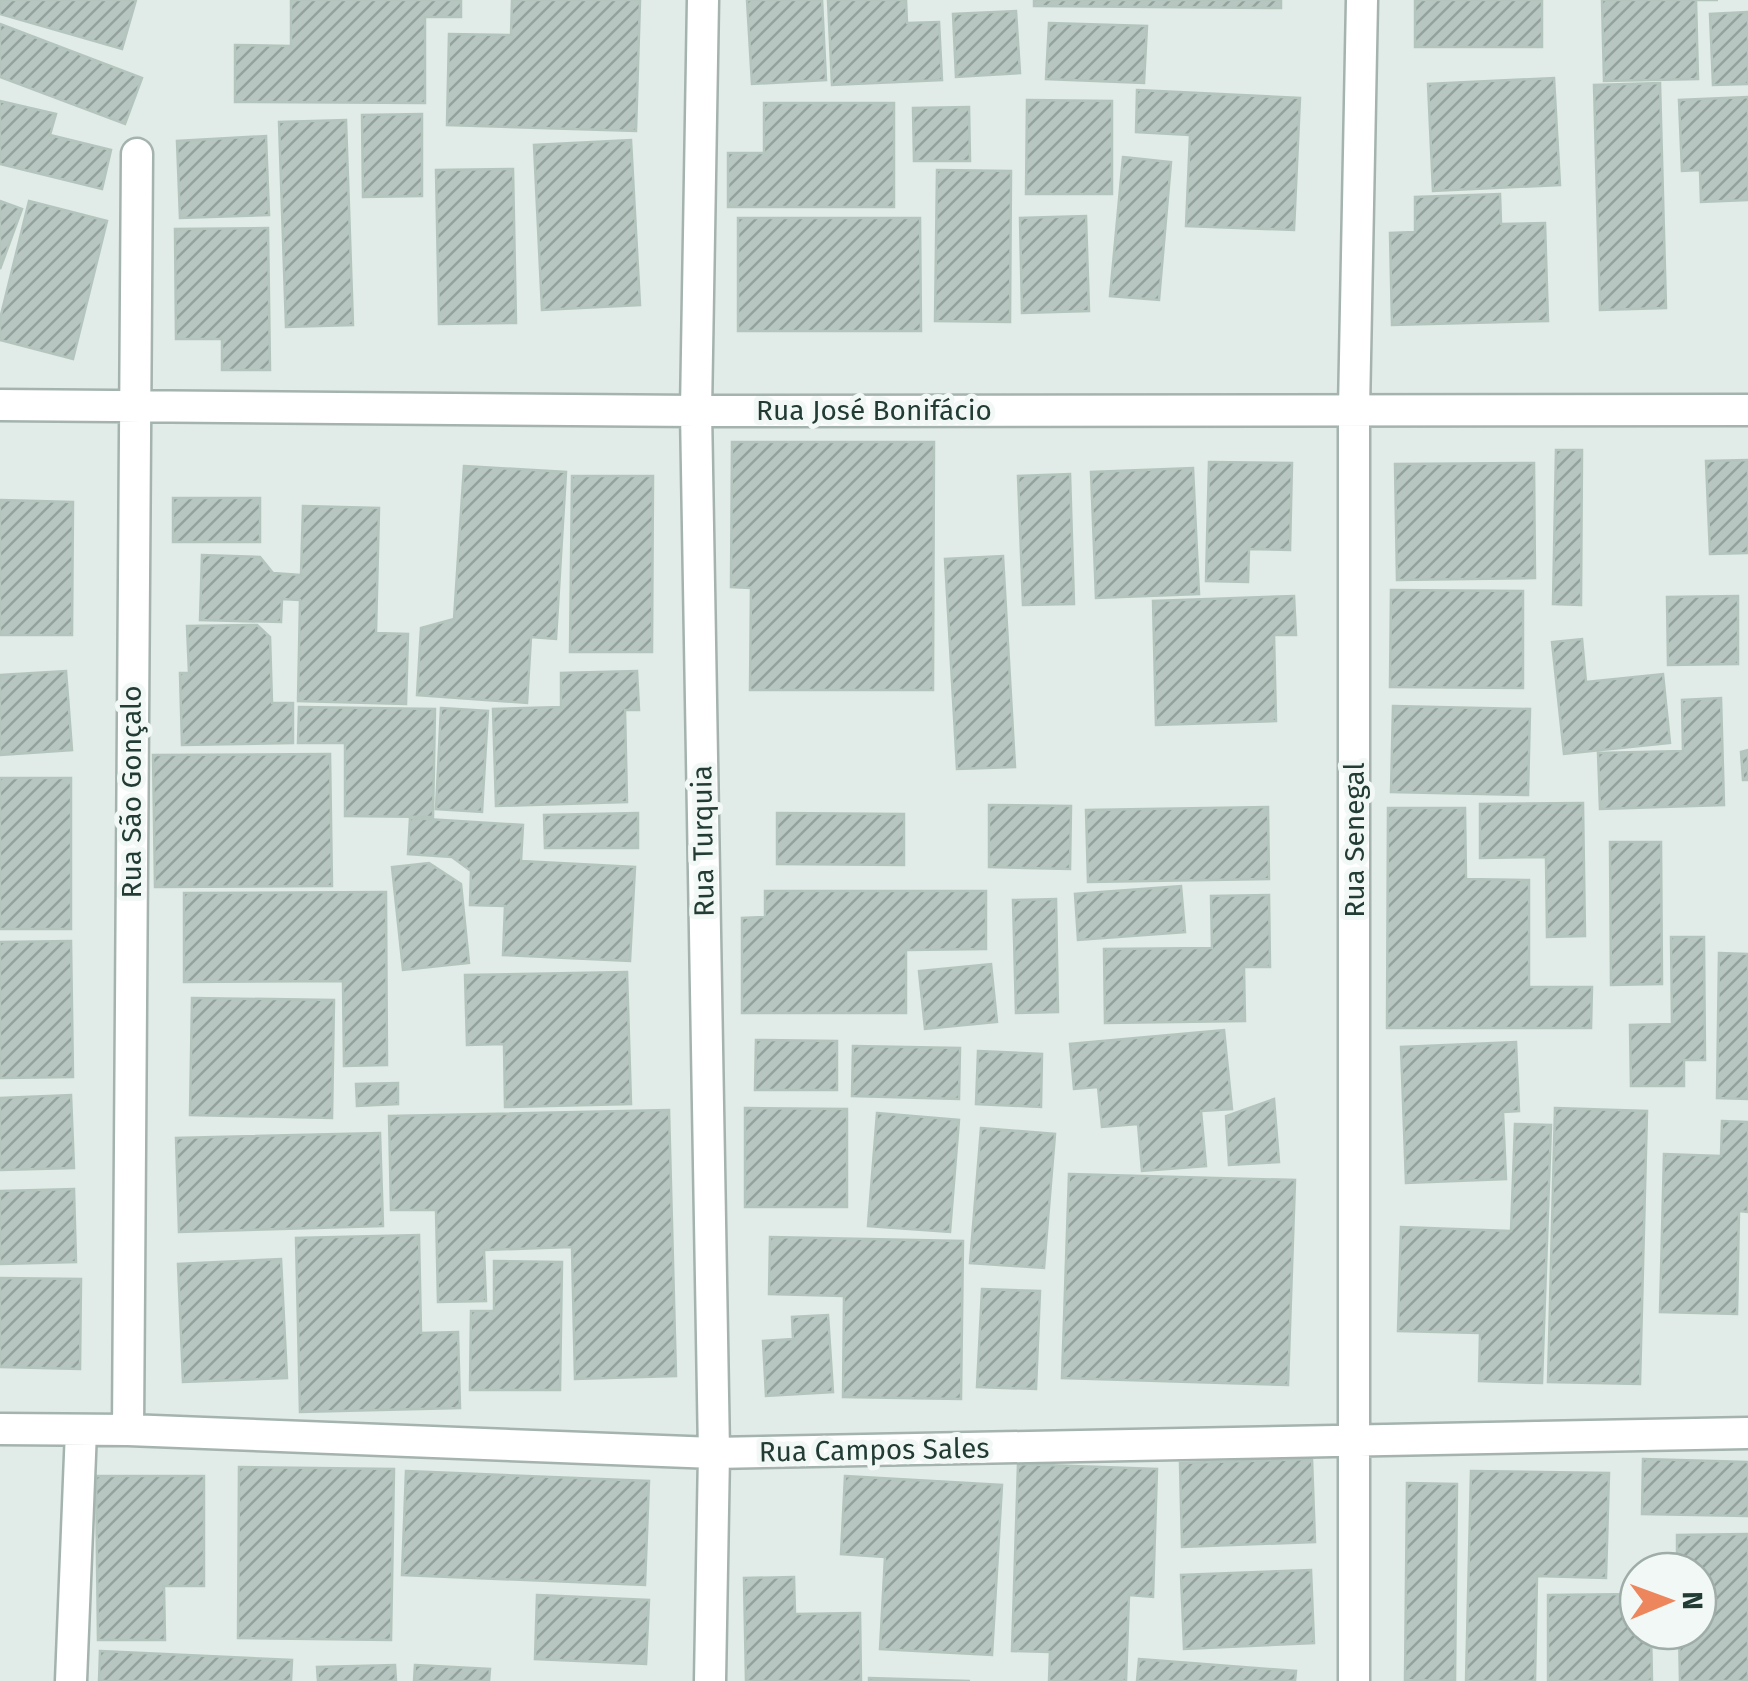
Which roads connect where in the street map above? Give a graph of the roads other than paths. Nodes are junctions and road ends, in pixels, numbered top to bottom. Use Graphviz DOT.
graph roads {
  1 [pos="703,0"];
  2 [pos="1362,0"];
  3 [pos="137,154"];
  4 [pos="134,404"];
  5 [pos="0,405"];
  6 [pos="1354,409"];
  7 [pos="1748,410"];
  8 [pos="696,412"];
  9 [pos="0,1430"];
  10 [pos="81,1430"];
  11 [pos="128,1430"];
  12 [pos="1748,1433"];
  13 [pos="1356,1439"];
  14 [pos="714,1453"];
  15 [pos="70,1681"];
  16 [pos="710,1681"];
  17 [pos="1354,1681"];
  1 -- 8 [label="street, Rua Turquia"];
  2 -- 6 [label="street, Rua Senegal"];
  3 -- 4 [label="street, Rua São Gonçalo"];
  4 -- 5 [label="street, Rua José Bonifácio"];
  4 -- 8 [label="street, Rua José Bonifácio"];
  4 -- 11 [label="street, Rua São Gonçalo"];
  6 -- 7 [label="street, Rua José Bonifácio"];
  6 -- 8 [label="street, Rua José Bonifácio"];
  6 -- 13 [label="street, Rua Senegal"];
  8 -- 14 [label="street, Rua Turquia"];
  9 -- 10 [label="street, Rua Campos Sales"];
  10 -- 11 [label="street, Rua Campos Sales"];
  10 -- 15 [label="street"];
  11 -- 14 [label="street, Rua Campos Sales"];
  12 -- 13 [label="street, Rua Campos Sales"];
  13 -- 14 [label="street, Rua Campos Sales"];
  13 -- 17 [label="street, Rua Senegal"];
  14 -- 16 [label="street, Rua Turquia"];
}
